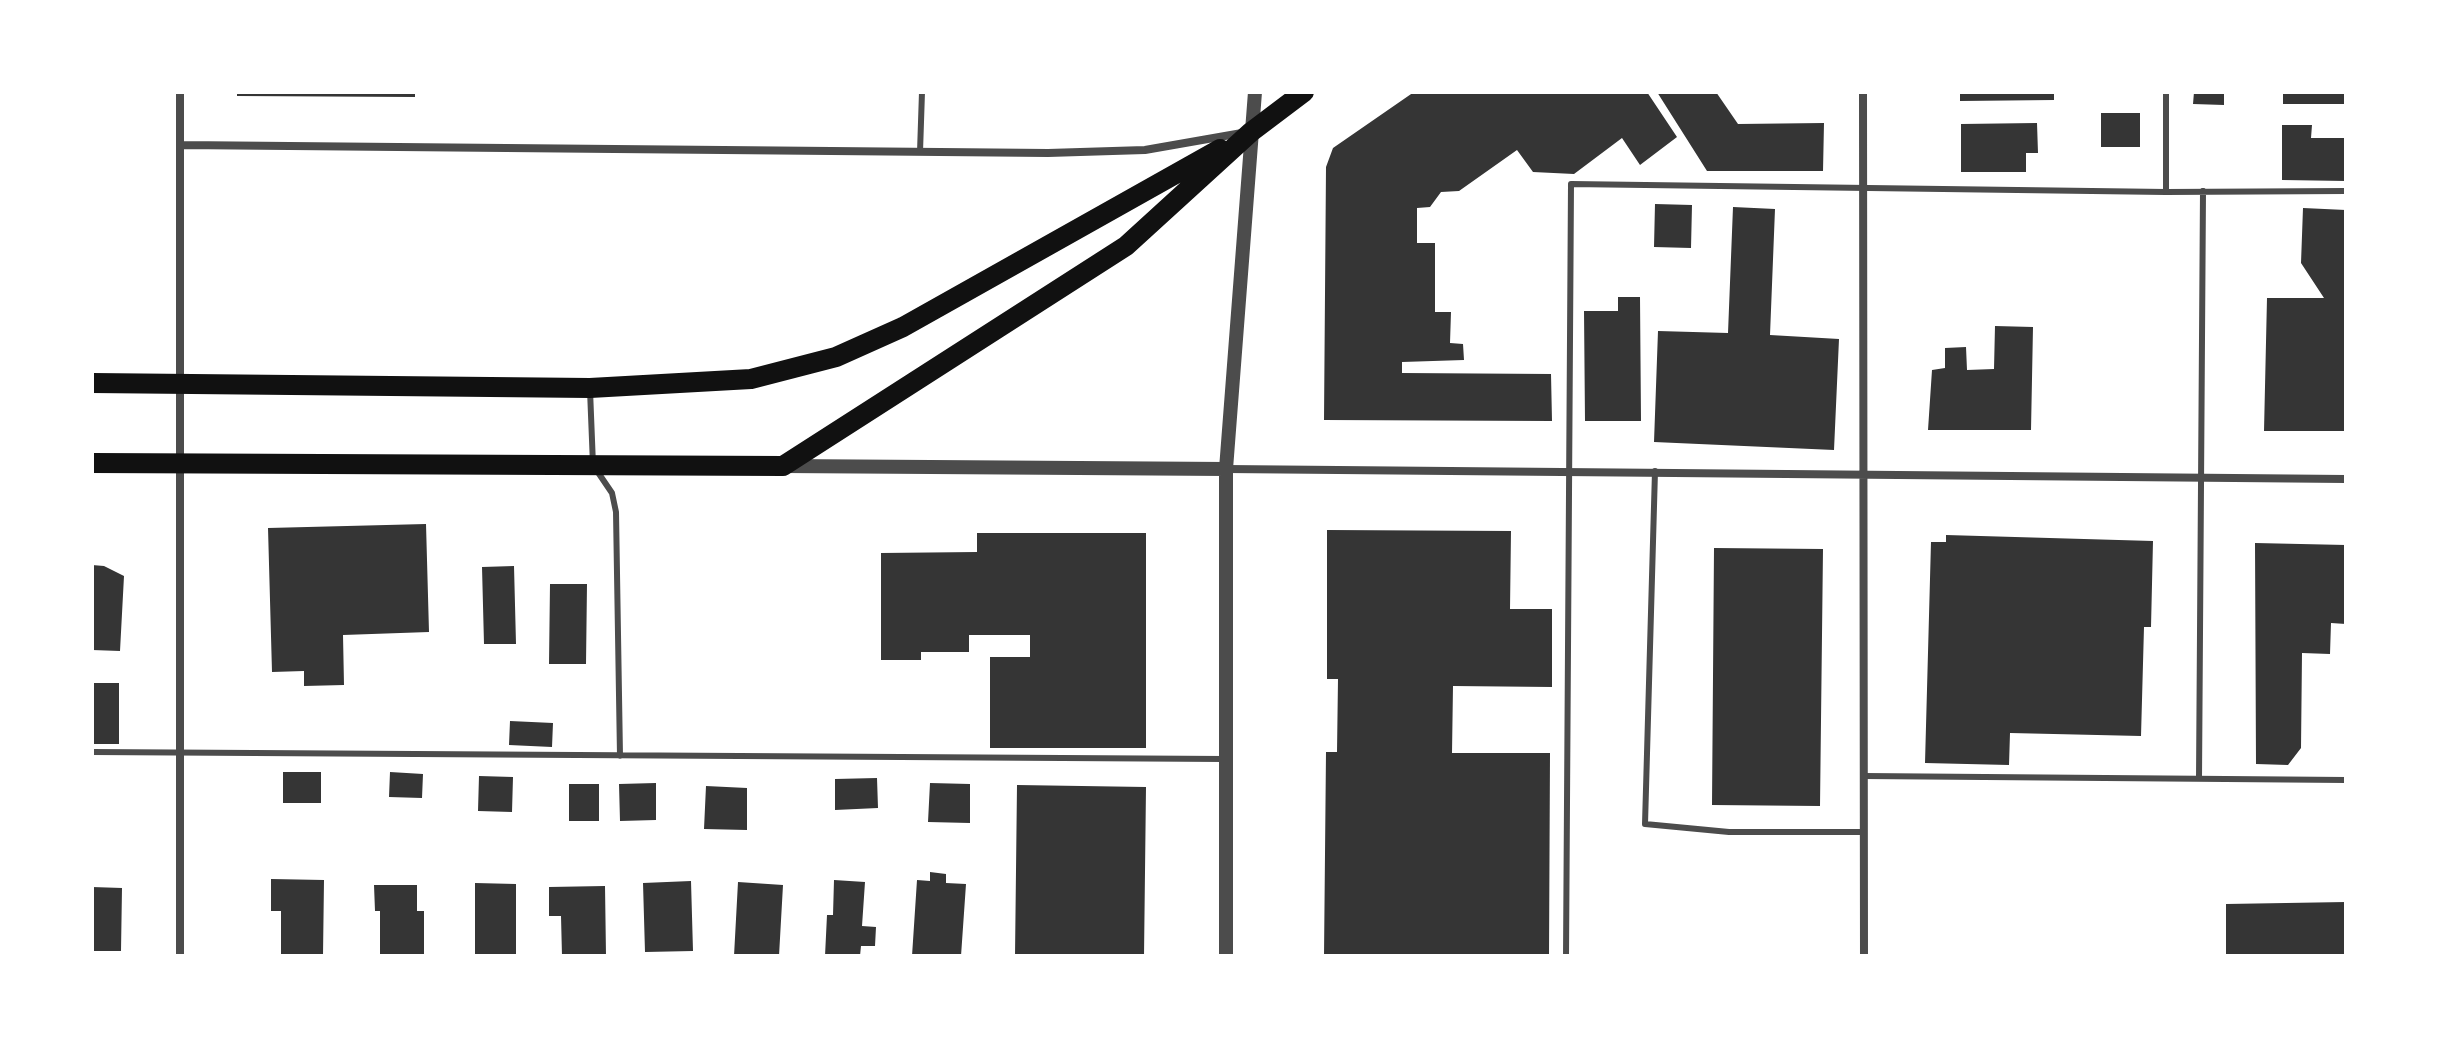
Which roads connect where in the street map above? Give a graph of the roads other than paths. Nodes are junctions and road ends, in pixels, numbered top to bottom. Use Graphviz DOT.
graph roads {
  1 [pos="180,92"];
  2 [pos="922,92"];
  3 [pos="1255,92"];
  4 [pos="1304,92"];
  5 [pos="1863,92"];
  6 [pos="2166,92"];
  7 [pos="1251,132"];
  8 [pos="181,145"];
  9 [pos="920,152"];
  10 [pos="1863,188"];
  11 [pos="2203,191"];
  12 [pos="2346,191"];
  13 [pos="2166,192"];
  14 [pos="92,383"];
  15 [pos="179,384"];
  16 [pos="590,388"];
  17 [pos="92,463"];
  18 [pos="182,463"];
  19 [pos="593,465"];
  20 [pos="783,466"];
  21 [pos="1226,469"];
  22 [pos="1569,471"];
  23 [pos="1655,471"];
  24 [pos="1863,473"];
  25 [pos="2202,477"];
  26 [pos="2346,479"];
  27 [pos="92,752"];
  28 [pos="181,753"];
  29 [pos="620,756"];
  30 [pos="1228,759"];
  31 [pos="1864,776"];
  32 [pos="2199,778"];
  33 [pos="2346,780"];
  34 [pos="1864,832"];
  35 [pos="180,956"];
  36 [pos="1226,956"];
  37 [pos="1566,956"];
  38 [pos="1864,956"];
  1 -- 8 [label="street"];
  2 -- 9 [label="lane"];
  3 -- 7 [label="street"];
  4 -- 7 [label="main road"];
  5 -- 10 [label="street"];
  6 -- 13 [label="lane"];
  7 -- 9 [label="street"];
  7 -- 16 [label="main road"];
  7 -- 20 [label="main road"];
  7 -- 21 [label="street"];
  8 -- 9 [label="street"];
  8 -- 15 [label="street"];
  10 -- 13 [label="lane"];
  10 -- 22 [label="lane"];
  10 -- 24 [label="street"];
  11 -- 12 [label="lane"];
  11 -- 13 [label="lane"];
  11 -- 25 [label="lane"];
  14 -- 15 [label="main road"];
  15 -- 16 [label="main road"];
  15 -- 18 [label="street"];
  16 -- 19 [label="lane"];
  17 -- 18 [label="main road"];
  18 -- 19 [label="main road"];
  18 -- 28 [label="street"];
  19 -- 20 [label="main road"];
  19 -- 29 [label="lane"];
  20 -- 21 [label="street"];
  21 -- 22 [label="street"];
  21 -- 30 [label="street"];
  22 -- 23 [label="street"];
  22 -- 37 [label="lane"];
  23 -- 24 [label="street"];
  23 -- 34 [label="lane"];
  24 -- 25 [label="street"];
  24 -- 31 [label="street"];
  25 -- 26 [label="street"];
  25 -- 32 [label="lane"];
  27 -- 28 [label="lane"];
  28 -- 29 [label="lane"];
  28 -- 35 [label="street"];
  29 -- 30 [label="lane"];
  30 -- 36 [label="street"];
  31 -- 32 [label="lane"];
  31 -- 34 [label="street"];
  32 -- 33 [label="lane"];
  34 -- 38 [label="street"];
}
